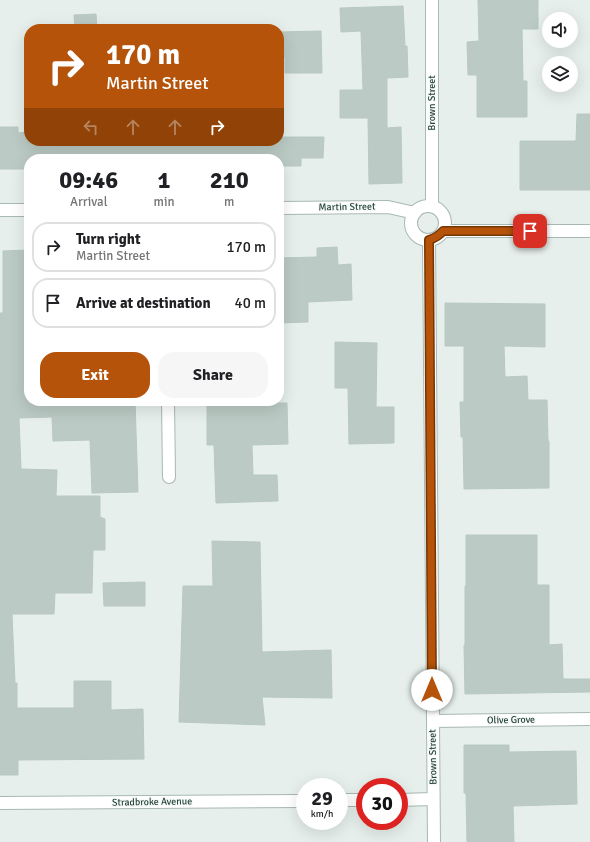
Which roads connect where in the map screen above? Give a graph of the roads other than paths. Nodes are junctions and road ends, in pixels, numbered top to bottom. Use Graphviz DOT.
graph roads {
  1 [pos="432,0"];
  2 [pos="432,206"];
  3 [pos="284,208"];
  4 [pos="0,210"];
  5 [pos="24,210"];
  6 [pos="415,213"];
  7 [pos="443,231"];
  8 [pos="590,231"];
  9 [pos="429,240"];
  10 [pos="168,406"];
  11 [pos="169,477"];
  12 [pos="590,719"];
  13 [pos="433,721"];
  14 [pos="433,799"];
  15 [pos="296,800"];
  16 [pos="408,800"];
  17 [pos="0,803"];
  18 [pos="434,842"];
  1 -- 2 [label="street, Brown Street"];
  2 -- 6 [label="street"];
  2 -- 7 [label="street"];
  3 -- 6 [label="street, Martin Street"];
  4 -- 5 [label="street"];
  6 -- 9 [label="street"];
  7 -- 8 [label="street"];
  7 -- 9 [label="street"];
  9 -- 13 [label="street, Brown Street"];
  10 -- 11 [label="street"];
  12 -- 13 [label="street, Olive Grove"];
  13 -- 14 [label="street, Brown Street"];
  14 -- 16 [label="street"];
  14 -- 18 [label="street, Brown Street"];
  15 -- 17 [label="street, Stradbroke Avenue"];
}
